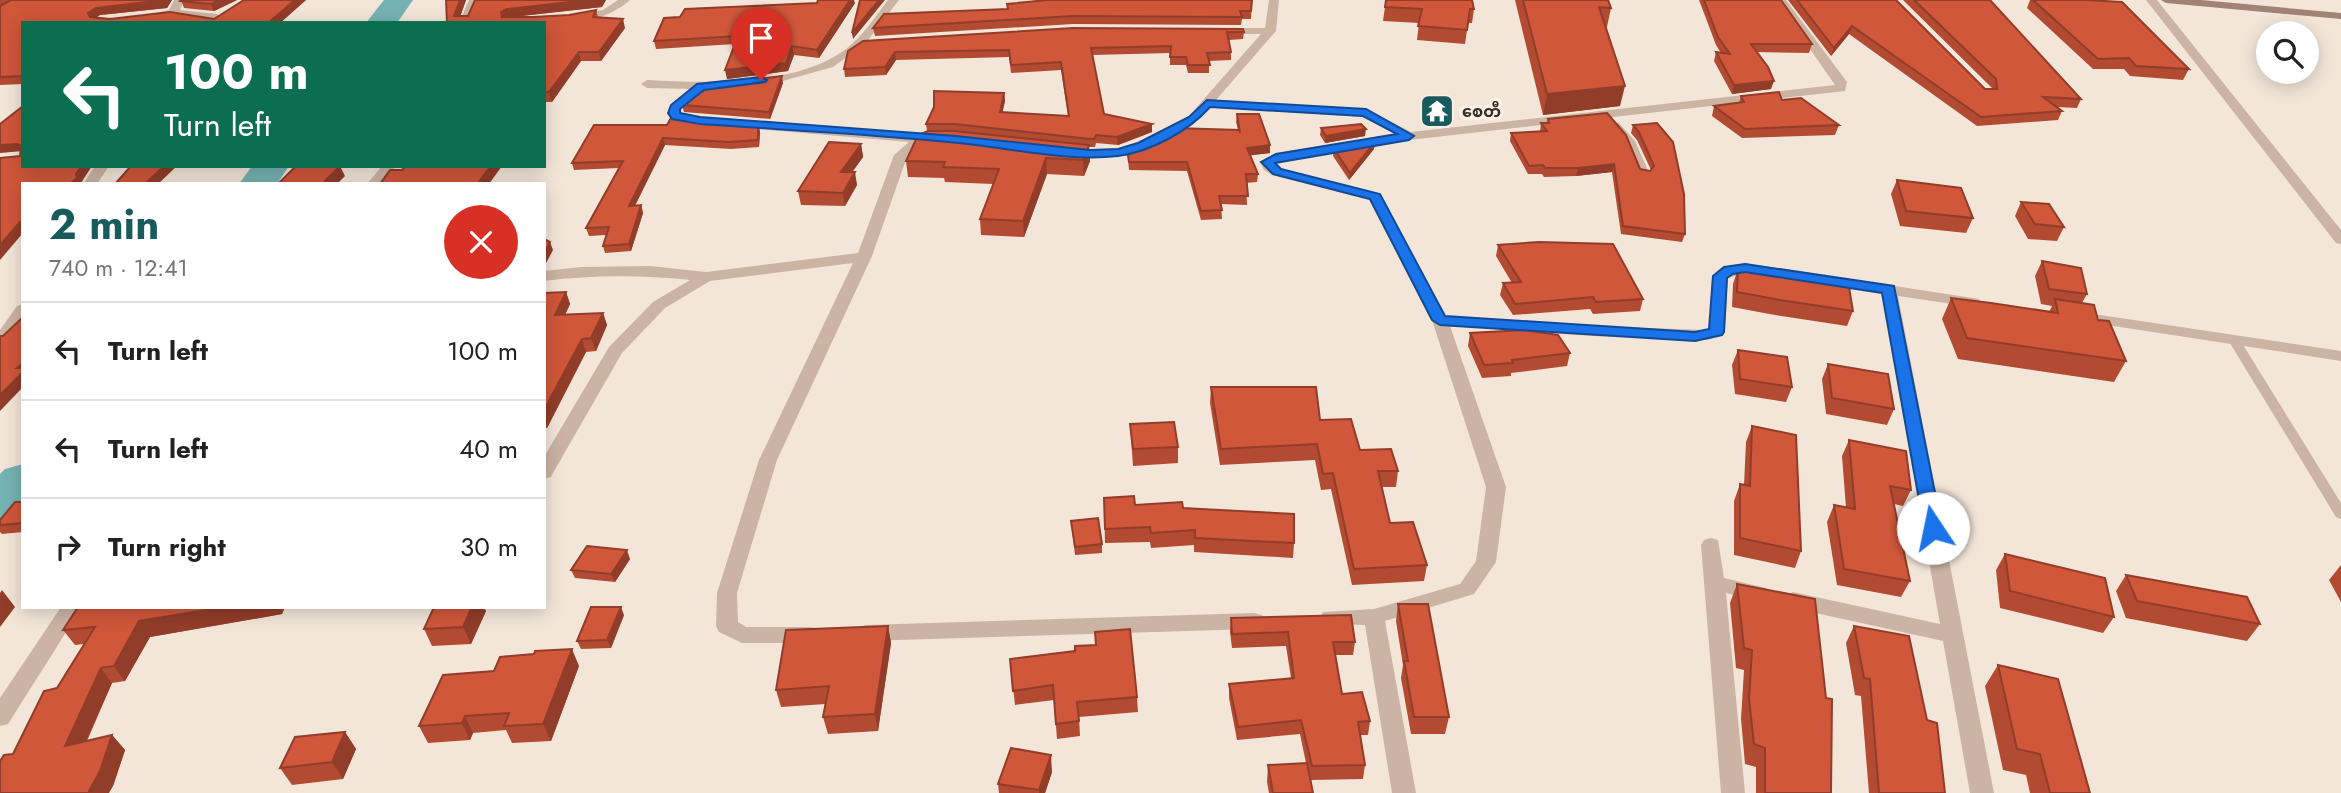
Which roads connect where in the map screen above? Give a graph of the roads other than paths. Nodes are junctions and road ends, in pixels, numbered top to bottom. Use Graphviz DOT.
graph roads {
  1 [pos="179,0"];
  2 [pos="474,0"];
  3 [pos="625,0"];
  4 [pos="894,0"];
  5 [pos="1274,0"];
  6 [pos="1781,0"];
  7 [pos="2151,0"];
  8 [pos="2166,0"];
  9 [pos="173,13"];
  10 [pos="2341,16"];
  11 [pos="137,17"];
  12 [pos="219,17"];
  13 [pos="557,19"];
  14 [pos="465,21"];
  15 [pos="1203,30"];
  16 [pos="1270,31"];
  17 [pos="874,42"];
  18 [pos="860,43"];
  19 [pos="647,84"];
  20 [pos="701,87"];
  21 [pos="1207,103"];
  22 [pos="1607,114"];
  23 [pos="1409,136"];
  24 [pos="928,139"];
  25 [pos="956,139"];
  26 [pos="1050,149"];
  27 [pos="387,168"];
  28 [pos="1645,175"];
  29 [pos="376,182"];
  30 [pos="2341,240"];
  31 [pos="864,256"];
  32 [pos="546,276"];
  33 [pos="706,277"];
  34 [pos="1889,289"];
  35 [pos="1985,303"];
  36 [pos="21,312"];
  37 [pos="2068,316"];
  38 [pos="1440,320"];
  39 [pos="0,339"];
  40 [pos="2234,340"];
  41 [pos="2341,356"];
  42 [pos="546,470"];
  43 [pos="2341,514"];
  44 [pos="1711,545"];
  45 [pos="1714,583"];
  46 [pos="71,609"];
  47 [pos="1374,617"];
  48 [pos="1319,619"];
  49 [pos="1278,620"];
  50 [pos="851,633"];
  51 [pos="823,634"];
  52 [pos="1953,635"];
  53 [pos="0,717"];
  54 [pos="1404,793"];
  55 [pos="1733,793"];
  56 [pos="1982,793"];
  1 -- 9 [label="street"];
  2 -- 14 [label="street"];
  3 -- 13 [label="street"];
  4 -- 18 [label="street"];
  5 -- 16 [label="street"];
  6 -- 22 [label="street"];
  7 -- 30 [label="street"];
  8 -- 10 [label="main road"];
  9 -- 11 [label="street"];
  9 -- 12 [label="street"];
  15 -- 16 [label="street"];
  16 -- 21 [label="street"];
  17 -- 18 [label="street"];
  18 -- 20 [label="street"];
  19 -- 20 [label="street"];
  20 -- 24 [label="street"];
  21 -- 23 [label="street"];
  21 -- 26 [label="street"];
  22 -- 23 [label="street"];
  22 -- 28 [label="lane"];
  23 -- 38 [label="street"];
  24 -- 25 [label="street"];
  24 -- 31 [label="street"];
  27 -- 29 [label="street"];
  31 -- 33 [label="street"];
  31 -- 51 [label="street"];
  32 -- 33 [label="street"];
  33 -- 42 [label="street"];
  34 -- 35 [label="street"];
  34 -- 38 [label="street"];
  34 -- 52 [label="street"];
  36 -- 39 [label="street"];
  37 -- 40 [label="street"];
  38 -- 47 [label="street"];
  40 -- 41 [label="street"];
  40 -- 43 [label="lane"];
  44 -- 45 [label="street"];
  45 -- 52 [label="street"];
  45 -- 55 [label="street"];
  46 -- 53 [label="street"];
  47 -- 48 [label="street"];
  47 -- 54 [label="street"];
  49 -- 50 [label="street"];
  52 -- 56 [label="street"];
}
